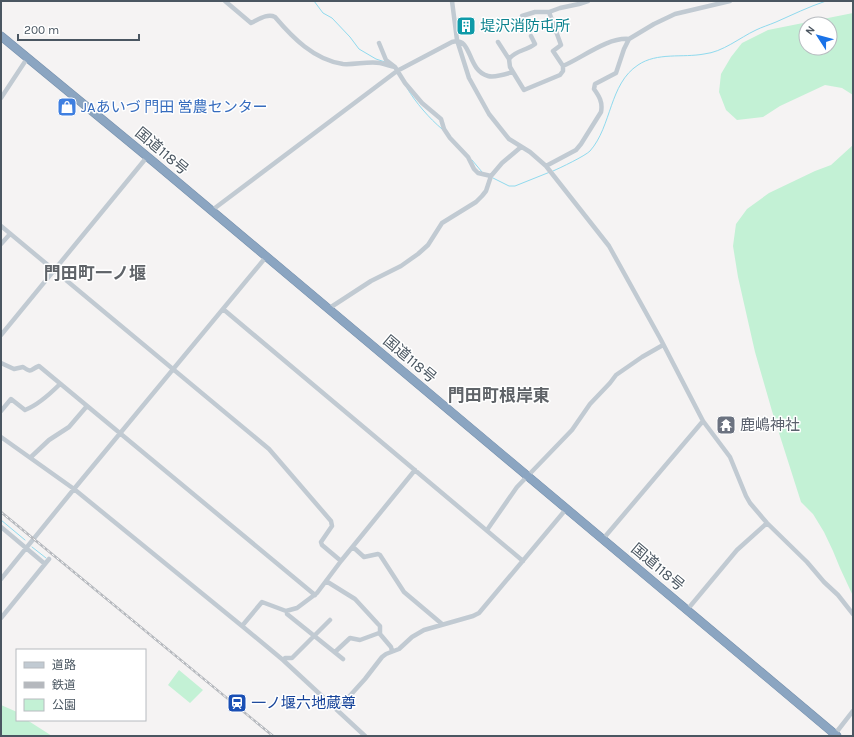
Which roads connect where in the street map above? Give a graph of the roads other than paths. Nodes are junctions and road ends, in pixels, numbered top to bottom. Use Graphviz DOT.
graph roads {
  1 [pos="225,1"];
  2 [pos="452,1"];
  3 [pos="588,1"];
  4 [pos="730,1"];
  5 [pos="549,12"];
  6 [pos="522,16"];
  7 [pos="1,36"];
  8 [pos="531,36"];
  9 [pos="629,39"];
  10 [pos="457,40"];
  11 [pos="498,42"];
  12 [pos="379,43"];
  13 [pos="28,57"];
  14 [pos="509,59"];
  15 [pos="563,66"];
  16 [pos="396,69"];
  17 [pos="513,72"];
  18 [pos="1,98"];
  19 [pos="521,147"];
  20 [pos="148,157"];
  21 [pos="546,166"];
  22 [pos="491,176"];
  23 [pos="211,211"];
  24 [pos="1,226"];
  25 [pos="10,234"];
  26 [pos="1,244"];
  27 [pos="266,257"];
  28 [pos="54,271"];
  29 [pos="328,308"];
  30 [pos="223,309"];
  31 [pos="1,333"];
  32 [pos="663,345"];
  33 [pos="1,363"];
  34 [pos="173,369"];
  35 [pos="60,384"];
  36 [pos="87,406"];
  37 [pos="1,411"];
  38 [pos="703,421"];
  39 [pos="121,433"];
  40 [pos="1,436"];
  41 [pos="31,457"];
  42 [pos="415,470"];
  43 [pos="527,476"];
  44 [pos="74,489"];
  45 [pos="567,508"];
  46 [pos="767,523"];
  47 [pos="1,527"];
  48 [pos="487,530"];
  49 [pos="603,539"];
  50 [pos="353,547"];
  51 [pos="26,548"];
  52 [pos="49,559"];
  53 [pos="523,560"];
  54 [pos="341,561"];
  55 [pos="45,564"];
  56 [pos="1,578"];
  57 [pos="326,581"];
  58 [pos="315,595"];
  59 [pos="687,610"];
  60 [pos="287,611"];
  61 [pos="853,614"];
  62 [pos="1,618"];
  63 [pos="330,620"];
  64 [pos="442,624"];
  65 [pos="242,626"];
  66 [pos="379,633"];
  67 [pos="315,636"];
  68 [pos="392,651"];
  69 [pos="335,652"];
  70 [pos="343,659"];
  71 [pos="283,660"];
  72 [pos="337,710"];
  73 [pos="853,711"];
  74 [pos="836,735"];
  75 [pos="365,736"];
  1 -- 16 [label="street"];
  2 -- 10 [label="street"];
  3 -- 5 [label="street"];
  4 -- 9 [label="street"];
  5 -- 6 [label="street"];
  5 -- 15 [label="street"];
  7 -- 13 [label="highway, 国道118号"];
  8 -- 14 [label="street"];
  9 -- 15 [label="street"];
  9 -- 21 [label="street"];
  10 -- 16 [label="street"];
  10 -- 17 [label="street"];
  10 -- 19 [label="street"];
  11 -- 14 [label="street"];
  12 -- 16 [label="street"];
  13 -- 18 [label="street"];
  13 -- 20 [label="highway, 国道118号"];
  14 -- 17 [label="street"];
  15 -- 17 [label="street"];
  16 -- 22 [label="street"];
  16 -- 23 [label="street"];
  19 -- 21 [label="street"];
  19 -- 22 [label="street"];
  20 -- 23 [label="highway, 国道118号"];
  20 -- 28 [label="street"];
  21 -- 32 [label="street"];
  22 -- 29 [label="street"];
  23 -- 27 [label="highway, 国道118号"];
  24 -- 25 [label="street"];
  25 -- 26 [label="street"];
  25 -- 28 [label="street"];
  27 -- 29 [label="highway, 国道118号"];
  27 -- 30 [label="street"];
  28 -- 31 [label="street"];
  28 -- 34 [label="street"];
  29 -- 43 [label="highway, 国道118号"];
  30 -- 34 [label="street"];
  30 -- 42 [label="street"];
  32 -- 38 [label="street"];
  32 -- 43 [label="street"];
  33 -- 35 [label="street"];
  34 -- 39 [label="street"];
  34 -- 54 [label="street"];
  35 -- 36 [label="street"];
  35 -- 37 [label="street"];
  36 -- 39 [label="street"];
  36 -- 41 [label="street"];
  38 -- 46 [label="street"];
  38 -- 49 [label="street"];
  39 -- 44 [label="street"];
  39 -- 58 [label="street"];
  40 -- 41 [label="street"];
  41 -- 44 [label="street"];
  42 -- 48 [label="street"];
  42 -- 50 [label="street"];
  43 -- 45 [label="highway, 国道118号"];
  43 -- 48 [label="street"];
  44 -- 51 [label="street"];
  44 -- 65 [label="street"];
  45 -- 49 [label="highway, 国道118号"];
  45 -- 53 [label="street"];
  46 -- 59 [label="street"];
  46 -- 61 [label="street"];
  47 -- 51 [label="street"];
  48 -- 53 [label="street"];
  49 -- 59 [label="highway, 国道118号"];
  50 -- 54 [label="street"];
  50 -- 64 [label="street"];
  51 -- 55 [label="street"];
  51 -- 56 [label="street"];
  52 -- 55 [label="street"];
  53 -- 64 [label="street"];
  54 -- 57 [label="street"];
  55 -- 62 [label="street"];
  57 -- 58 [label="street"];
  57 -- 66 [label="street"];
  58 -- 60 [label="street"];
  59 -- 74 [label="highway, 国道118号"];
  60 -- 65 [label="street"];
  60 -- 67 [label="street"];
  63 -- 67 [label="street"];
  64 -- 68 [label="street"];
  65 -- 71 [label="street"];
  66 -- 68 [label="street"];
  66 -- 69 [label="street"];
  67 -- 69 [label="street"];
  67 -- 71 [label="street"];
  68 -- 72 [label="street"];
  69 -- 70 [label="street"];
  71 -- 72 [label="street"];
  72 -- 75 [label="street"];
  73 -- 74 [label="street"];
}
